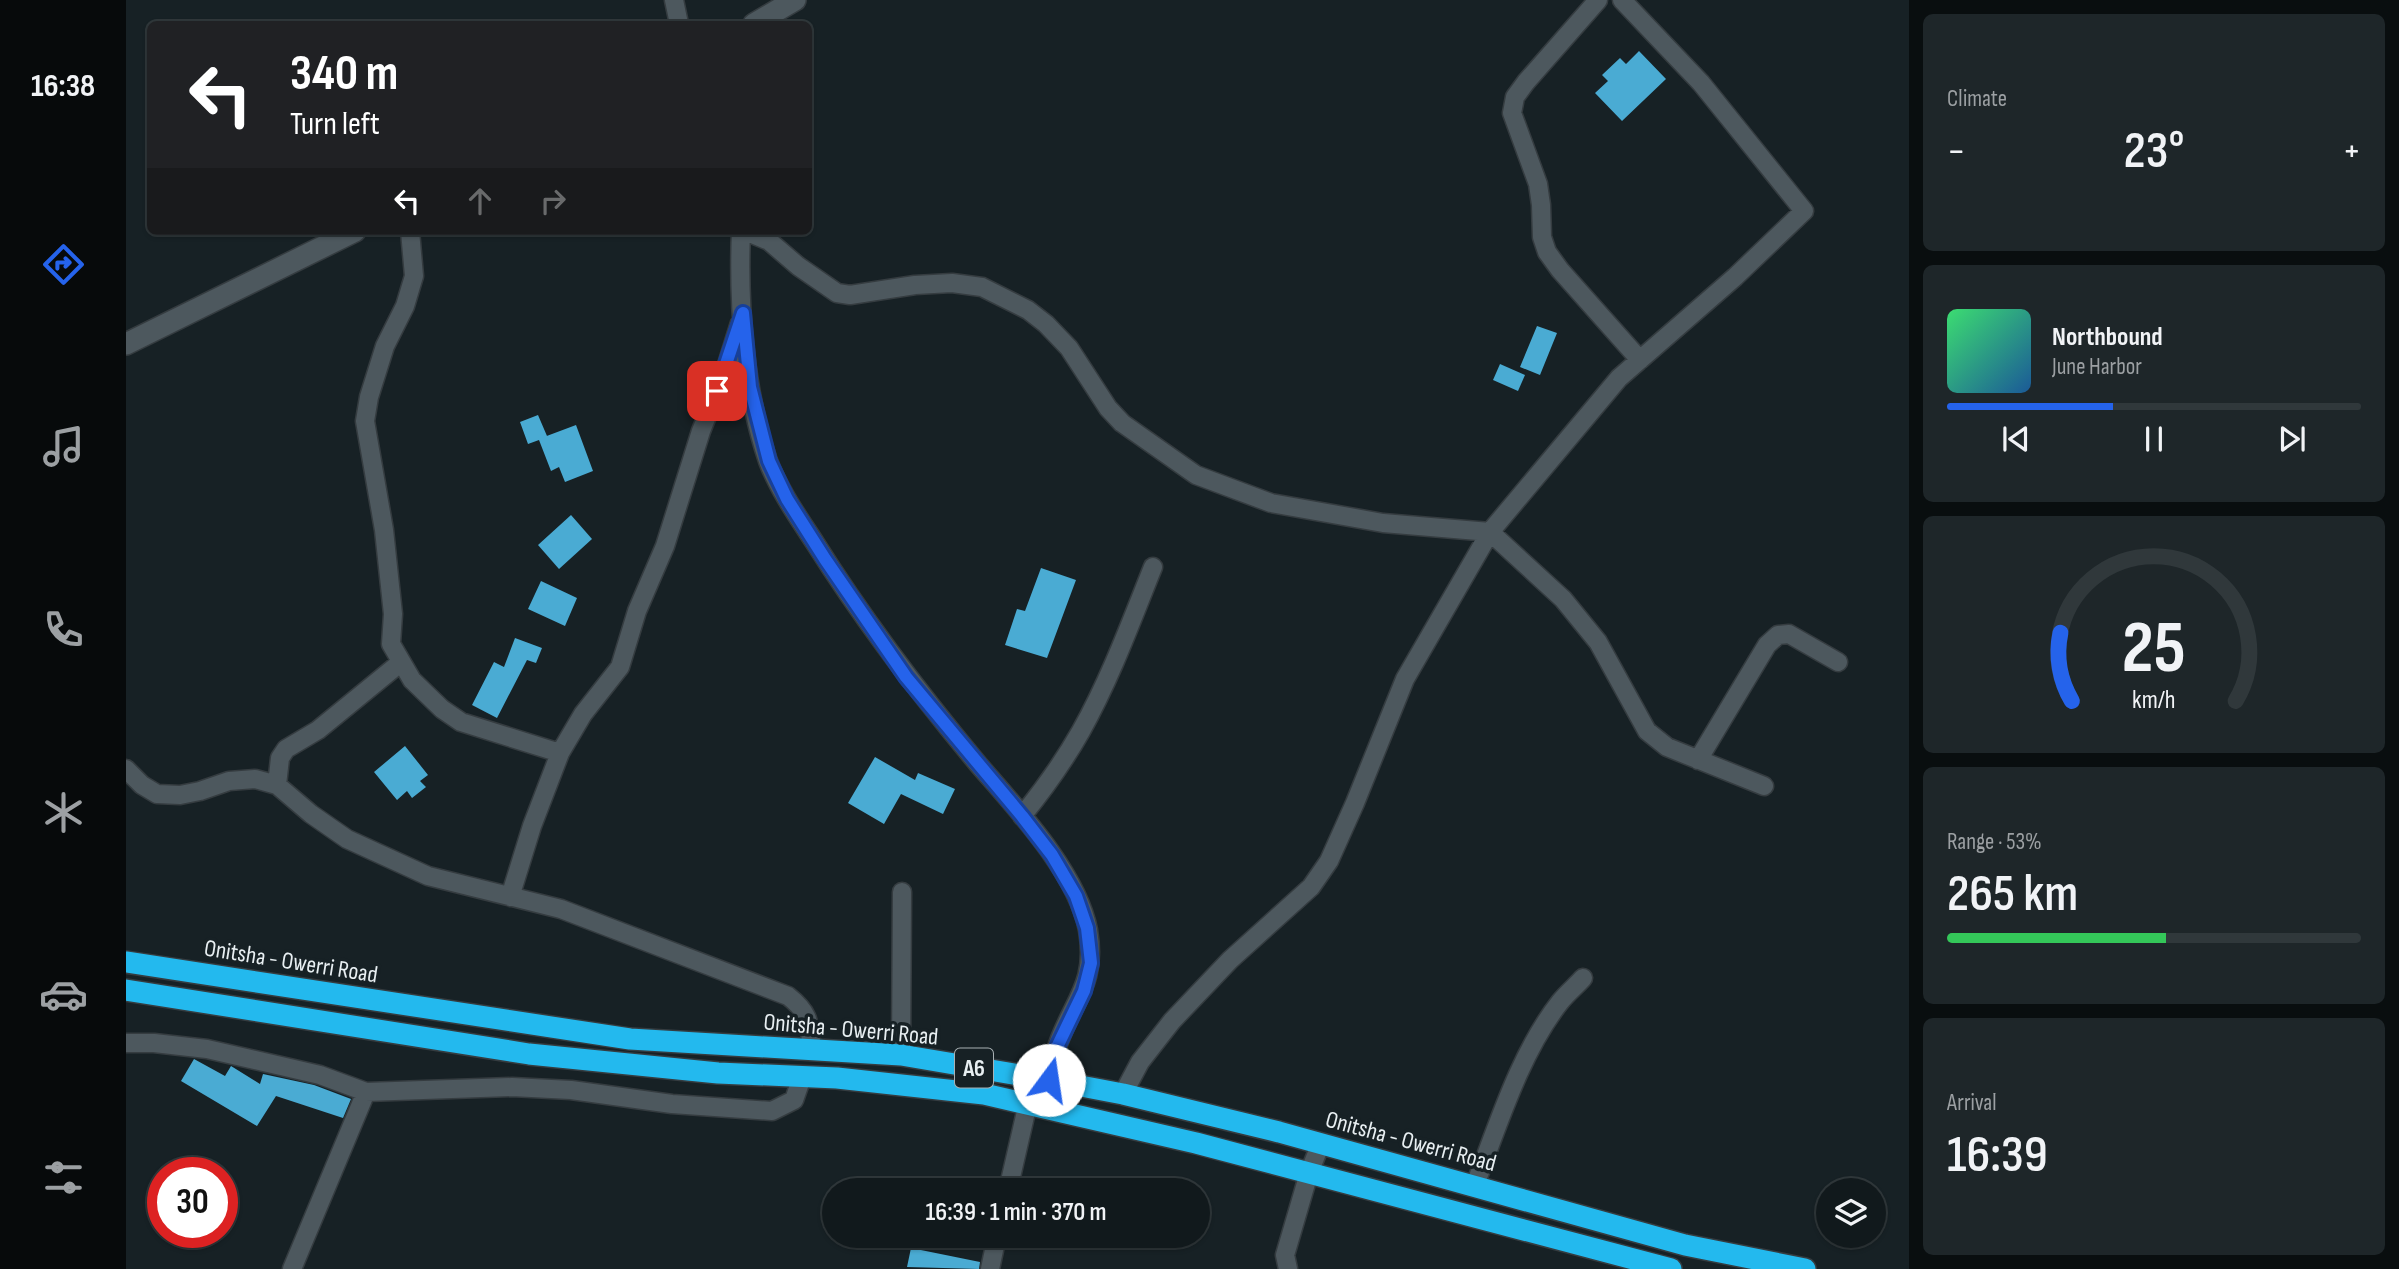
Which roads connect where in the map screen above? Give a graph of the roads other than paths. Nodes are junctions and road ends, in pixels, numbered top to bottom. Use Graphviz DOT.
graph roads {
  1 [pos="674,0"];
  2 [pos="795,0"];
  3 [pos="1598,0"];
  4 [pos="1622,0"];
  5 [pos="678,21"];
  6 [pos="759,21"];
  7 [pos="347,235"];
  8 [pos="410,235"];
  9 [pos="743,235"];
  10 [pos="753,235"];
  11 [pos="743,313"];
  12 [pos="126,344"];
  13 [pos="1640,360"];
  14 [pos="1490,532"];
  15 [pos="1153,567"];
  16 [pos="1839,662"];
  17 [pos="400,663"];
  18 [pos="560,752"];
  19 [pos="1698,760"];
  20 [pos="126,769"];
  21 [pos="277,785"];
  22 [pos="1764,786"];
  23 [pos="1022,816"];
  24 [pos="902,892"];
  25 [pos="510,897"];
  26 [pos="126,962"];
  27 [pos="1583,978"];
  28 [pos="126,990"];
  29 [pos="126,1043"];
  30 [pos="812,1049"];
  31 [pos="901,1055"];
  32 [pos="802,1077"];
  33 [pos="1049,1080"];
  34 [pos="366,1092"];
  35 [pos="1123,1094"];
  36 [pos="1028,1103"];
  37 [pos="1321,1143"];
  38 [pos="1310,1173"];
  39 [pos="1011,1178"];
  40 [pos="1475,1185"];
  41 [pos="995,1248"];
  42 [pos="292,1269"];
  43 [pos="990,1269"];
  44 [pos="1288,1269"];
  45 [pos="1668,1269"];
  46 [pos="1805,1269"];
  1 -- 5 [label="street"];
  2 -- 6 [label="street"];
  3 -- 13 [label="street"];
  4 -- 13 [label="street"];
  7 -- 12 [label="street"];
  8 -- 17 [label="street"];
  9 -- 11 [label="street"];
  10 -- 14 [label="street"];
  11 -- 18 [label="street"];
  11 -- 23 [label="street"];
  13 -- 14 [label="street"];
  14 -- 19 [label="street"];
  14 -- 35 [label="street"];
  15 -- 23 [label="street"];
  16 -- 19 [label="street"];
  17 -- 18 [label="street"];
  17 -- 21 [label="street"];
  18 -- 25 [label="street"];
  19 -- 22 [label="street"];
  20 -- 21 [label="street"];
  21 -- 25 [label="street"];
  23 -- 33 [label="street"];
  24 -- 31 [label="street"];
  25 -- 30 [label="street"];
  26 -- 30 [label="highway, Onitsha - Owerri Road / A6"];
  27 -- 40 [label="street"];
  28 -- 32 [label="highway, Onitsha - Owerri Road / A6"];
  29 -- 34 [label="street"];
  30 -- 31 [label="highway, Onitsha - Owerri Road / A6"];
  31 -- 33 [label="highway, Onitsha - Owerri Road / A6"];
  32 -- 34 [label="street"];
  32 -- 36 [label="highway, Onitsha - Owerri Road / A6"];
  33 -- 35 [label="highway, Onitsha - Owerri Road / A6"];
  34 -- 42 [label="street"];
  35 -- 37 [label="highway, Onitsha - Owerri Road / A6"];
  36 -- 38 [label="highway, Onitsha - Owerri Road / A6"];
  36 -- 39 [label="street"];
  37 -- 38 [label="street"];
  37 -- 40 [label="highway, Onitsha - Owerri Road / A6"];
  38 -- 44 [label="street"];
  38 -- 45 [label="highway, Onitsha - Owerri Road / A6"];
  40 -- 46 [label="highway, Onitsha - Owerri Road / A6"];
  41 -- 43 [label="street"];
}
